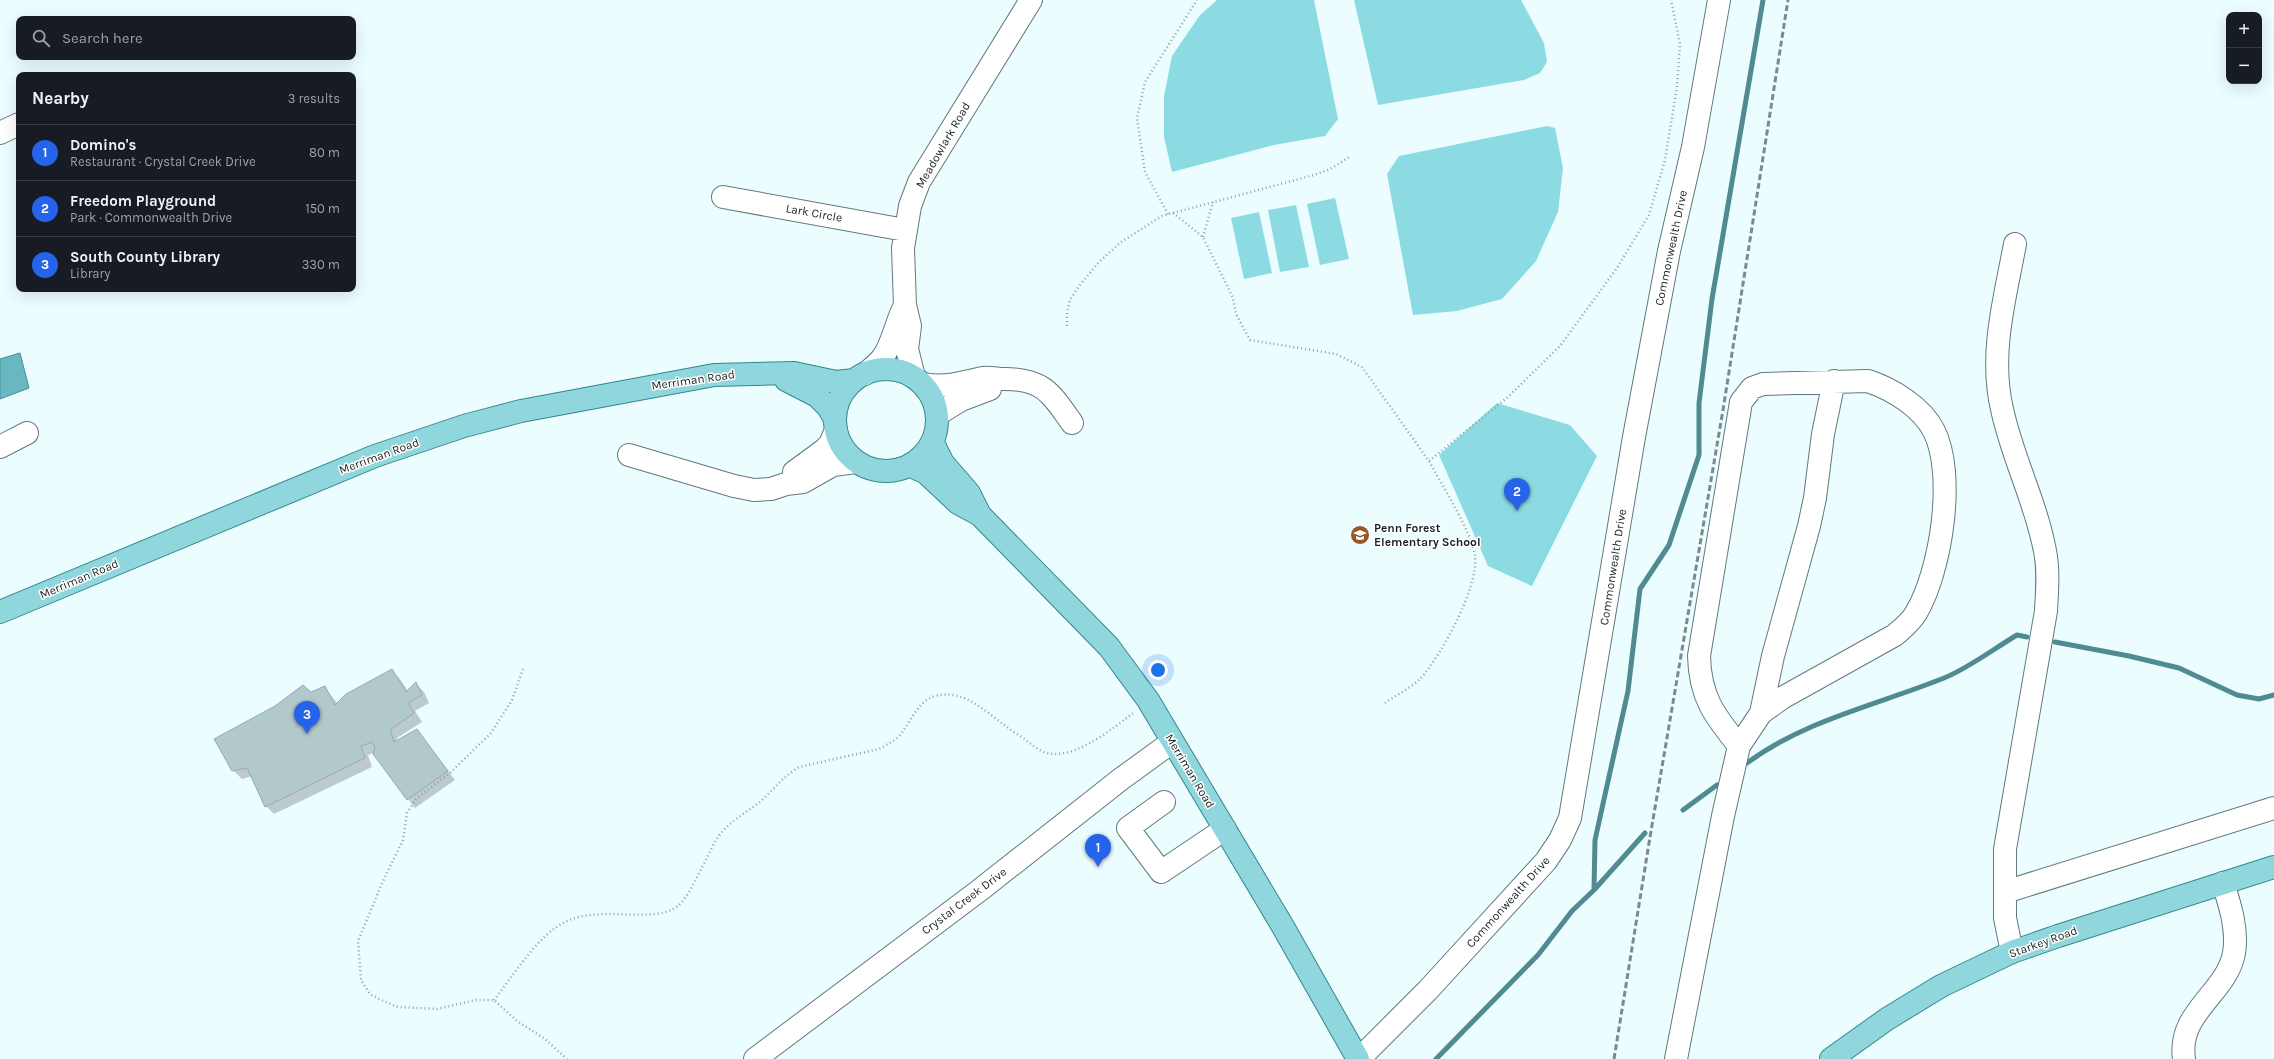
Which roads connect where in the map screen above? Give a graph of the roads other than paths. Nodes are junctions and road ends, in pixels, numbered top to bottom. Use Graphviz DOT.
graph roads {
  1 [pos="1031,0"];
  2 [pos="1719,0"];
  3 [pos="16,125"];
  4 [pos="0,133"];
  5 [pos="723,197"];
  6 [pos="905,230"];
  7 [pos="2015,244"];
  8 [pos="905,305"];
  9 [pos="779,375"];
  10 [pos="859,377"];
  11 [pos="1004,379"];
  12 [pos="918,380"];
  13 [pos="1834,381"];
  14 [pos="938,414"];
  15 [pos="1072,423"];
  16 [pos="835,424"];
  17 [pos="27,433"];
  18 [pos="933,443"];
  19 [pos="0,447"];
  20 [pos="629,455"];
  21 [pos="855,462"];
  22 [pos="911,466"];
  23 [pos="786,484"];
  24 [pos="980,515"];
  25 [pos="0,612"];
  26 [pos="1761,713"];
  27 [pos="1172,742"];
  28 [pos="1739,746"];
  29 [pos="1164,802"];
  30 [pos="2274,808"];
  31 [pos="1224,829"];
  32 [pos="2274,867"];
  33 [pos="2223,883"];
  34 [pos="2005,892"];
  35 [pos="2012,952"];
  36 [pos="755,1059"];
  37 [pos="1358,1059"];
  38 [pos="1676,1059"];
  39 [pos="1831,1059"];
  40 [pos="2184,1059"];
  1 -- 6 [label="street, Meadowlark Road"];
  2 -- 37 [label="street, Commonwealth Drive"];
  3 -- 4 [label="street"];
  5 -- 6 [label="street, Lark Circle"];
  6 -- 8 [label="street, Meadowlark Road"];
  7 -- 34 [label="street"];
  8 -- 10 [label="street, Meadowlark Road"];
  8 -- 12 [label="street, Meadowlark Road"];
  9 -- 10 [label="main road, Merriman Road"];
  9 -- 16 [label="main road"];
  9 -- 25 [label="main road, Merriman Road"];
  10 -- 12 [label="main road"];
  10 -- 16 [label="main road"];
  11 -- 12 [label="street"];
  11 -- 14 [label="street"];
  11 -- 15 [label="street"];
  12 -- 14 [label="main road"];
  13 -- 26 [label="street"];
  13 -- 26 [label="street"];
  13 -- 28 [label="street"];
  14 -- 18 [label="main road"];
  16 -- 21 [label="main road"];
  16 -- 23 [label="street"];
  17 -- 19 [label="street"];
  18 -- 22 [label="main road"];
  18 -- 24 [label="main road, Merriman Road"];
  20 -- 23 [label="street"];
  21 -- 22 [label="main road"];
  21 -- 23 [label="street"];
  22 -- 24 [label="main road, Merriman Road"];
  24 -- 27 [label="main road, Merriman Road"];
  26 -- 28 [label="street"];
  27 -- 31 [label="main road, Merriman Road"];
  27 -- 36 [label="street, Crystal Creek Drive"];
  28 -- 38 [label="street"];
  29 -- 31 [label="street"];
  30 -- 34 [label="street"];
  31 -- 37 [label="main road, Merriman Road"];
  32 -- 33 [label="main road, Starkey Road"];
  33 -- 35 [label="main road, Starkey Road"];
  33 -- 40 [label="street"];
  34 -- 35 [label="street"];
  35 -- 39 [label="main road, Starkey Road"];
}
